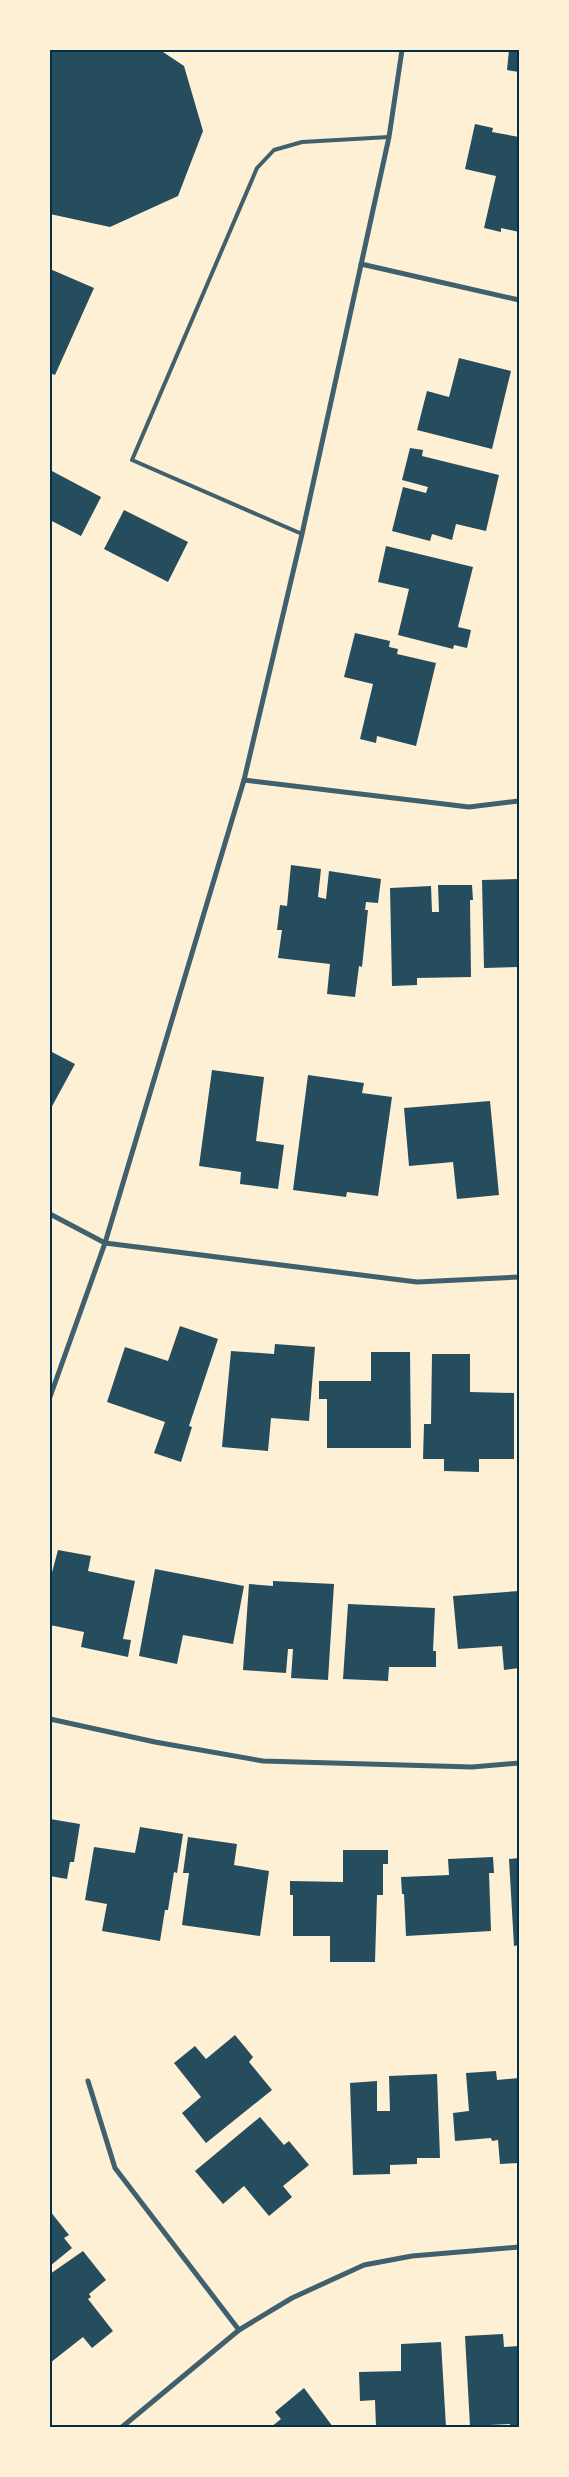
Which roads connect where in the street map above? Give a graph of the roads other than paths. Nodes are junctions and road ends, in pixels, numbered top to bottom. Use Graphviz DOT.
graph roads {
  1 [pos="402,50"];
  2 [pos="389,137"];
  3 [pos="361,264"];
  4 [pos="519,300"];
  5 [pos="302,534"];
  6 [pos="244,780"];
  7 [pos="519,801"];
  8 [pos="50,1214"];
  9 [pos="105,1242"];
  10 [pos="519,1277"];
  11 [pos="50,1397"];
  12 [pos="50,1719"];
  13 [pos="519,1762"];
  14 [pos="88,2081"];
  15 [pos="519,2247"];
  16 [pos="239,2330"];
  17 [pos="122,2427"];
  1 -- 2 [label="street"];
  2 -- 3 [label="street"];
  2 -- 5 [label="lane"];
  3 -- 4 [label="street"];
  3 -- 5 [label="street"];
  5 -- 6 [label="street"];
  6 -- 7 [label="street"];
  6 -- 9 [label="street"];
  8 -- 9 [label="street"];
  9 -- 10 [label="street"];
  9 -- 11 [label="street"];
  12 -- 13 [label="street"];
  14 -- 16 [label="street"];
  15 -- 16 [label="street"];
  16 -- 17 [label="street"];
}
